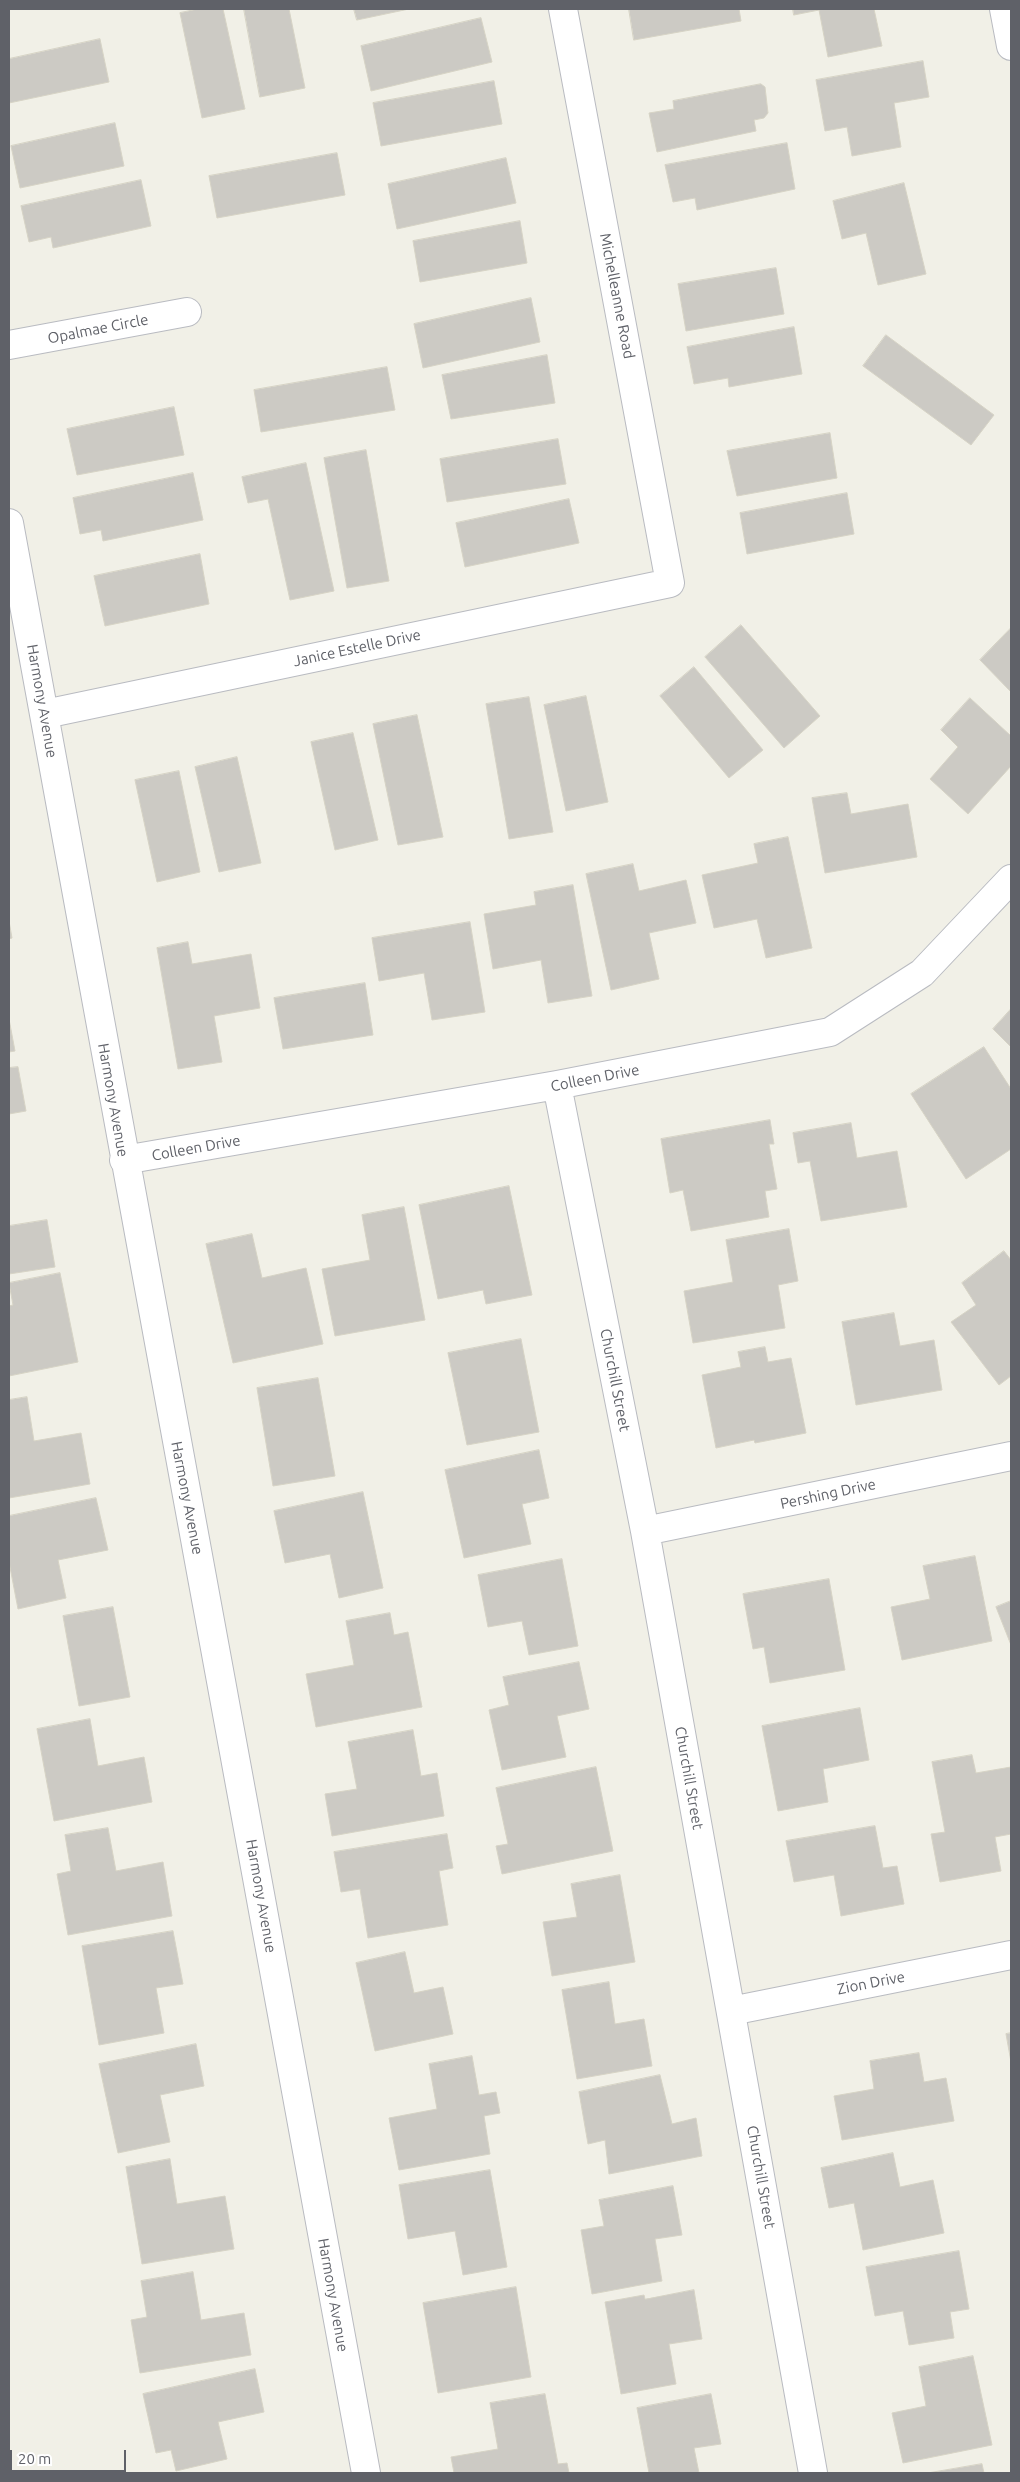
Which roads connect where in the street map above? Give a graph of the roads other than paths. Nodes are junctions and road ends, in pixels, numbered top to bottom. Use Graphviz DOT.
graph roads {
  1 [pos="563,9"];
  2 [pos="1004,9"];
  3 [pos="1011,46"];
  4 [pos="187,312"];
  5 [pos="9,345"];
  6 [pos="9,523"];
  7 [pos="670,583"];
  8 [pos="45,714"];
  9 [pos="1011,879"];
  10 [pos="557,1085"];
  11 [pos="124,1160"];
  12 [pos="1011,1456"];
  13 [pos="645,1531"];
  14 [pos="1011,1955"];
  15 [pos="731,2011"];
  16 [pos="366,2473"];
  17 [pos="813,2473"];
  1 -- 7 [label="street, Michelleanne Road"];
  2 -- 3 [label="street"];
  4 -- 5 [label="street, Opalmae Circle"];
  6 -- 8 [label="street, Harmony Avenue"];
  7 -- 8 [label="street, Janice Estelle Drive"];
  8 -- 11 [label="street, Harmony Avenue"];
  9 -- 10 [label="street, Colleen Drive"];
  10 -- 11 [label="street, Colleen Drive"];
  10 -- 13 [label="street, Churchill Street"];
  11 -- 16 [label="street, Harmony Avenue"];
  12 -- 13 [label="street, Pershing Drive"];
  13 -- 15 [label="street, Churchill Street"];
  14 -- 15 [label="street, Zion Drive"];
  15 -- 17 [label="street, Churchill Street"];
}
